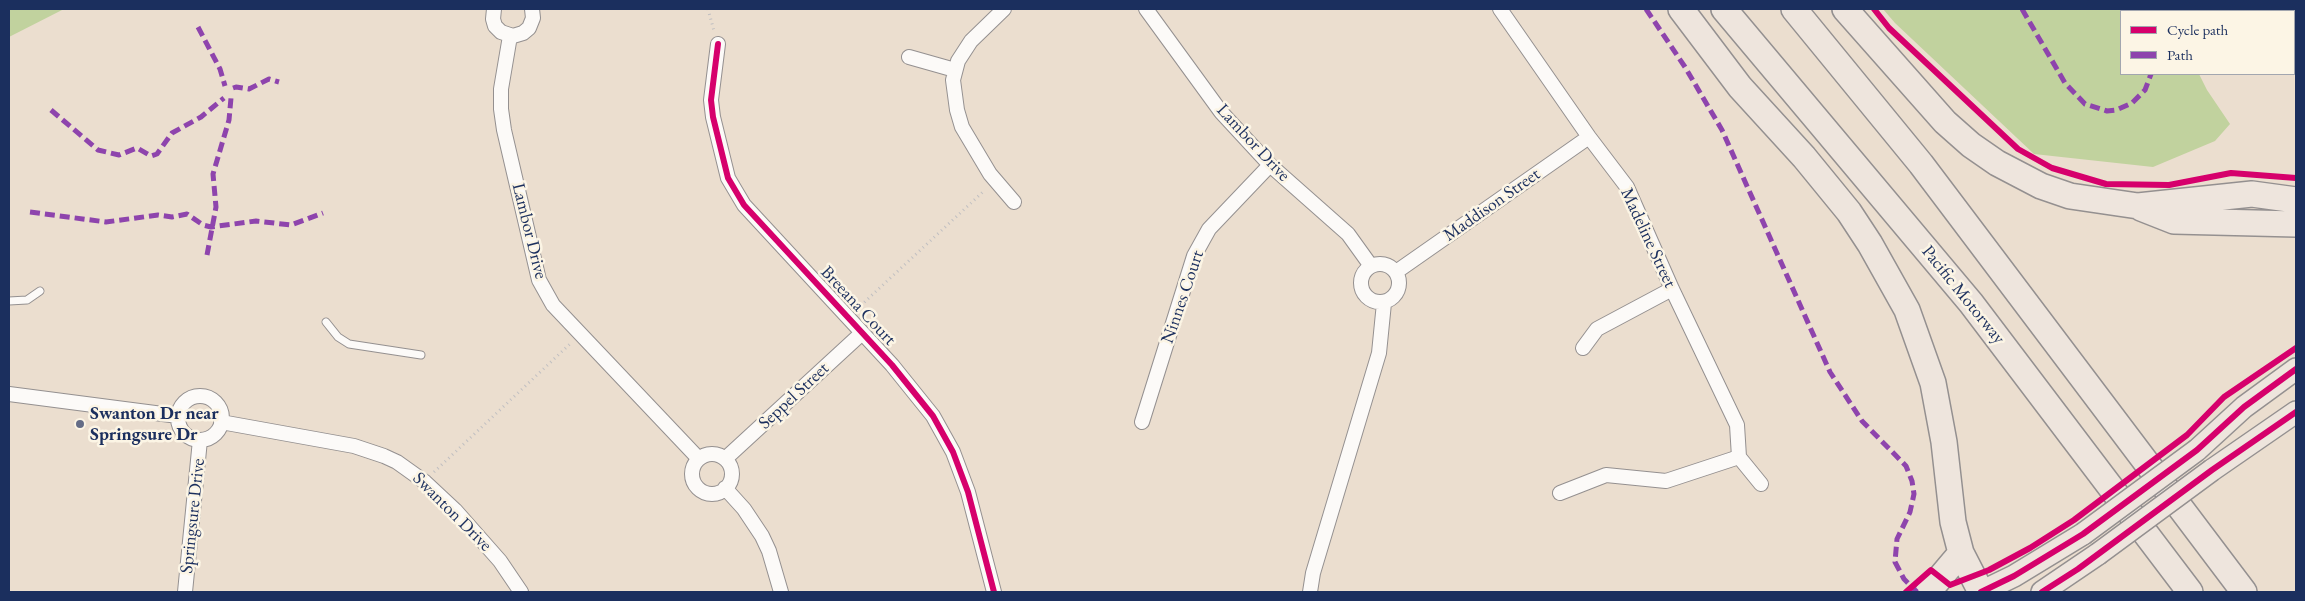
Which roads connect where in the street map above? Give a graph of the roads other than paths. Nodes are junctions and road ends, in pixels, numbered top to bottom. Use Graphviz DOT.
graph roads {
  1 [pos="494,9"];
  2 [pos="532,9"];
  3 [pos="1004,9"];
  4 [pos="1146,9"];
  5 [pos="1500,9"];
  6 [pos="1681,9"];
  7 [pos="1724,9"];
  8 [pos="1794,9"];
  9 [pos="1845,9"];
  10 [pos="510,36"];
  11 [pos="718,44"];
  12 [pos="909,57"];
  13 [pos="955,70"];
  14 [pos="1589,137"];
  15 [pos="1270,165"];
  16 [pos="2296,200"];
  17 [pos="1014,202"];
  18 [pos="2138,206"];
  19 [pos="2296,224"];
  20 [pos="1371,266"];
  21 [pos="1396,272"];
  22 [pos="1672,289"];
  23 [pos="40,291"];
  24 [pos="9,301"];
  25 [pos="1384,303"];
  26 [pos="326,322"];
  27 [pos="862,333"];
  28 [pos="1583,348"];
  29 [pos="421,355"];
  30 [pos="2296,369"];
  31 [pos="9,394"];
  32 [pos="2296,412"];
  33 [pos="178,416"];
  34 [pos="221,422"];
  35 [pos="1142,422"];
  36 [pos="200,440"];
  37 [pos="1739,457"];
  38 [pos="699,459"];
  39 [pos="725,459"];
  40 [pos="1761,484"];
  41 [pos="725,488"];
  42 [pos="1560,493"];
  43 [pos="1962,554"];
  44 [pos="185,592"];
  45 [pos="521,592"];
  46 [pos="781,592"];
  47 [pos="994,592"];
  48 [pos="1310,592"];
  49 [pos="1928,592"];
  50 [pos="1981,592"];
  51 [pos="2042,592"];
  52 [pos="2190,592"];
  53 [pos="2244,592"];
  1 -- 10 [label="street"];
  2 -- 10 [label="street"];
  3 -- 13 [label="street"];
  4 -- 15 [label="street, Lambor Drive"];
  5 -- 14 [label="street, Madeline Street"];
  6 -- 43 [label="highway"];
  7 -- 52 [label="highway, Pacific Motorway"];
  8 -- 53 [label="highway"];
  9 -- 18 [label="highway"];
  10 -- 38 [label="street, Lambor Drive"];
  11 -- 27 [label="street, Breeana Court"];
  12 -- 13 [label="street"];
  13 -- 17 [label="street"];
  14 -- 21 [label="street, Maddison Street"];
  14 -- 22 [label="street, Madeline Street"];
  15 -- 20 [label="street, Lambor Drive"];
  15 -- 35 [label="street, Ninnes Court"];
  16 -- 18 [label="highway"];
  18 -- 19 [label="highway"];
  20 -- 21 [label="street"];
  20 -- 25 [label="street"];
  21 -- 25 [label="street"];
  22 -- 28 [label="street"];
  22 -- 37 [label="street, Madeline Street"];
  23 -- 24 [label="lane"];
  25 -- 48 [label="street"];
  26 -- 29 [label="lane"];
  27 -- 39 [label="street, Seppel Street"];
  27 -- 47 [label="street, Breeana Court"];
  30 -- 50 [label="main road, bridge"];
  31 -- 33 [label="street"];
  32 -- 51 [label="main road, bridge"];
  33 -- 34 [label="street"];
  33 -- 36 [label="street"];
  34 -- 36 [label="street"];
  34 -- 45 [label="street, Swanton Drive"];
  36 -- 44 [label="street, Springsure Drive"];
  37 -- 40 [label="street"];
  37 -- 42 [label="street"];
  38 -- 39 [label="street"];
  38 -- 41 [label="street"];
  39 -- 41 [label="street"];
  41 -- 46 [label="street"];
  43 -- 49 [label="highway"];
  43 -- 50 [label="highway"];
}
